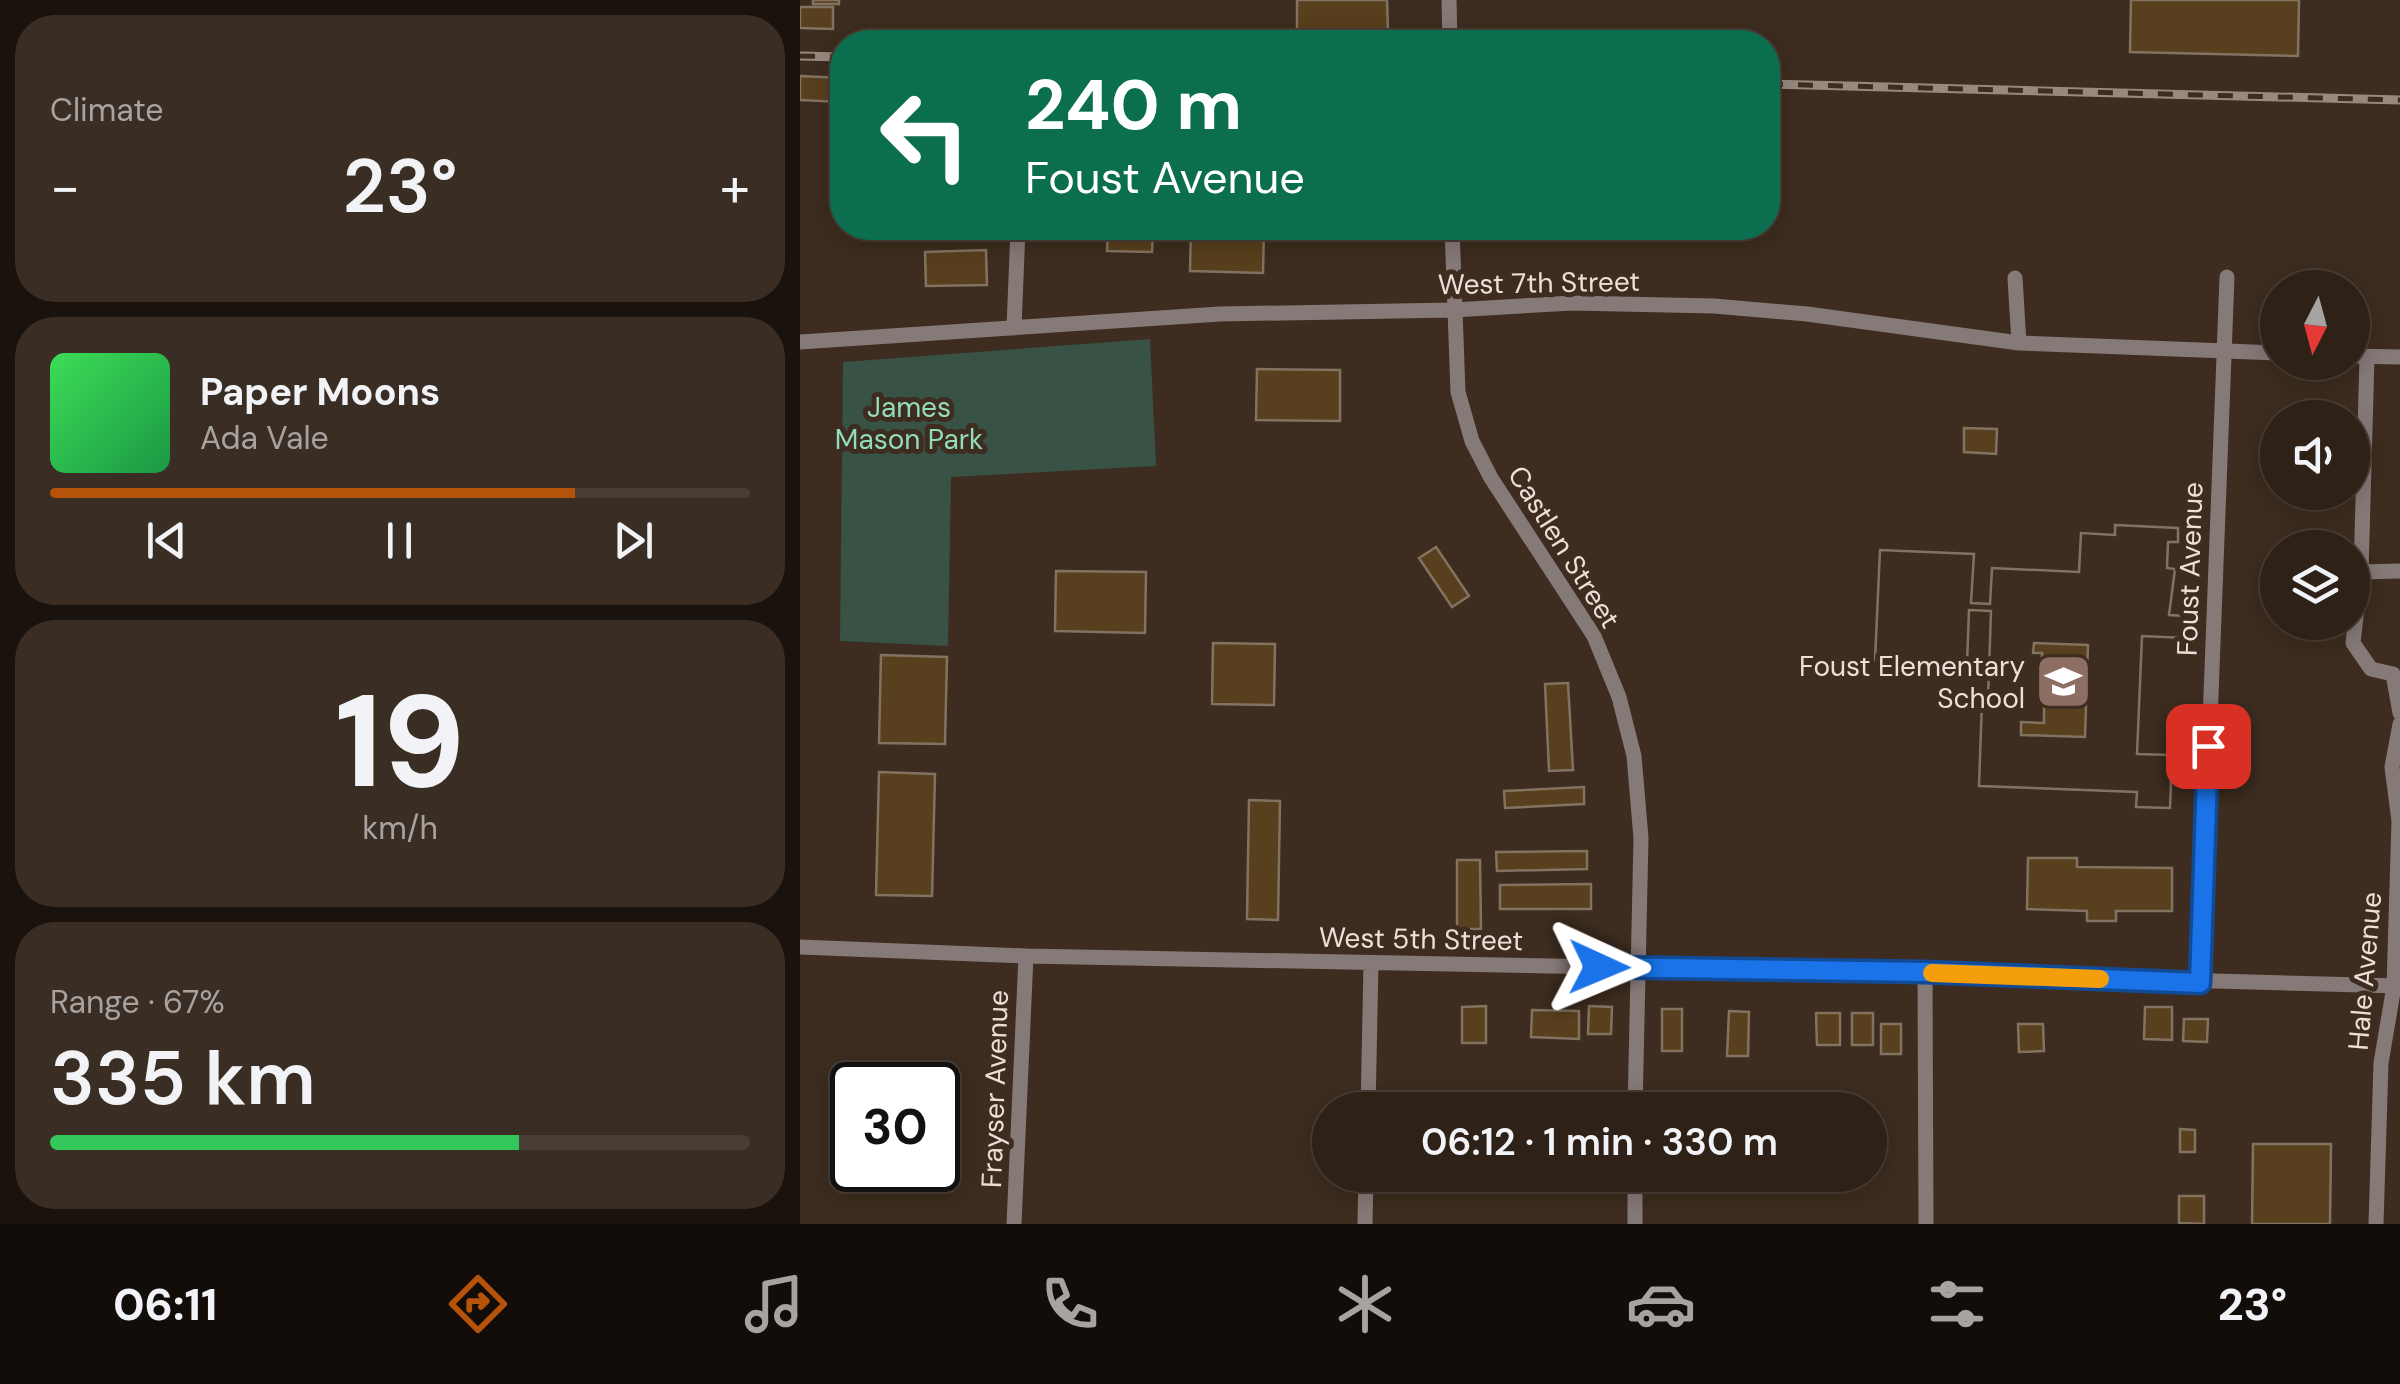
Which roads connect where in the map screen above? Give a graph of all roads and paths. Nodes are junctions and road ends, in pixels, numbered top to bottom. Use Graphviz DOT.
graph roads {
  1 [pos="1449,0"];
  2 [pos="1450,30"];
  3 [pos="1018,240"];
  4 [pos="1452,240"];
  5 [pos="2227,277"];
  6 [pos="2015,278"];
  7 [pos="1453,310"];
  8 [pos="1014,328"];
  9 [pos="800,342"];
  10 [pos="2019,342"];
  11 [pos="2223,351"];
  12 [pos="2260,352"];
  13 [pos="2370,356"];
  14 [pos="2400,357"];
  15 [pos="2360,380"];
  16 [pos="2361,530"];
  17 [pos="2370,572"];
  18 [pos="2400,572"];
  19 [pos="2353,640"];
  20 [pos="2400,714"];
  21 [pos="2400,724"];
  22 [pos="800,947"];
  23 [pos="1026,956"];
  24 [pos="1371,963"];
  25 [pos="1637,968"];
  26 [pos="1925,972"];
  27 [pos="2200,983"];
  28 [pos="2397,986"];
  29 [pos="1368,1092"];
  30 [pos="1635,1092"];
  31 [pos="1366,1192"];
  32 [pos="1634,1192"];
  33 [pos="1014,1224"];
  34 [pos="1365,1224"];
  35 [pos="1635,1224"];
  36 [pos="1926,1224"];
  37 [pos="2376,1224"];
  1 -- 2 [label="street"];
  3 -- 8 [label="street"];
  4 -- 7 [label="street, Castlen Street"];
  5 -- 11 [label="street, Foust Avenue"];
  6 -- 10 [label="street"];
  7 -- 8 [label="street, West 7th Street"];
  7 -- 10 [label="street, West 7th Street"];
  7 -- 25 [label="street, Castlen Street"];
  8 -- 9 [label="street, West 7th Street"];
  10 -- 11 [label="street, West 7th Street"];
  11 -- 12 [label="street, West 7th Street"];
  11 -- 27 [label="street, Foust Avenue"];
  13 -- 14 [label="street"];
  15 -- 16 [label="street"];
  17 -- 18 [label="street"];
  19 -- 20 [label="street"];
  21 -- 28 [label="street, Hale Avenue"];
  22 -- 23 [label="street, West 5th Street"];
  23 -- 24 [label="street, West 5th Street"];
  23 -- 33 [label="street, Frayser Avenue"];
  24 -- 25 [label="street, West 5th Street"];
  24 -- 29 [label="street"];
  25 -- 26 [label="street, West 5th Street"];
  25 -- 30 [label="street, Castlen Street"];
  26 -- 27 [label="street, West 5th Street"];
  26 -- 36 [label="street"];
  27 -- 28 [label="street, West 5th Street"];
  28 -- 37 [label="street, Hale Avenue"];
  31 -- 34 [label="street"];
  32 -- 35 [label="street"];
}
